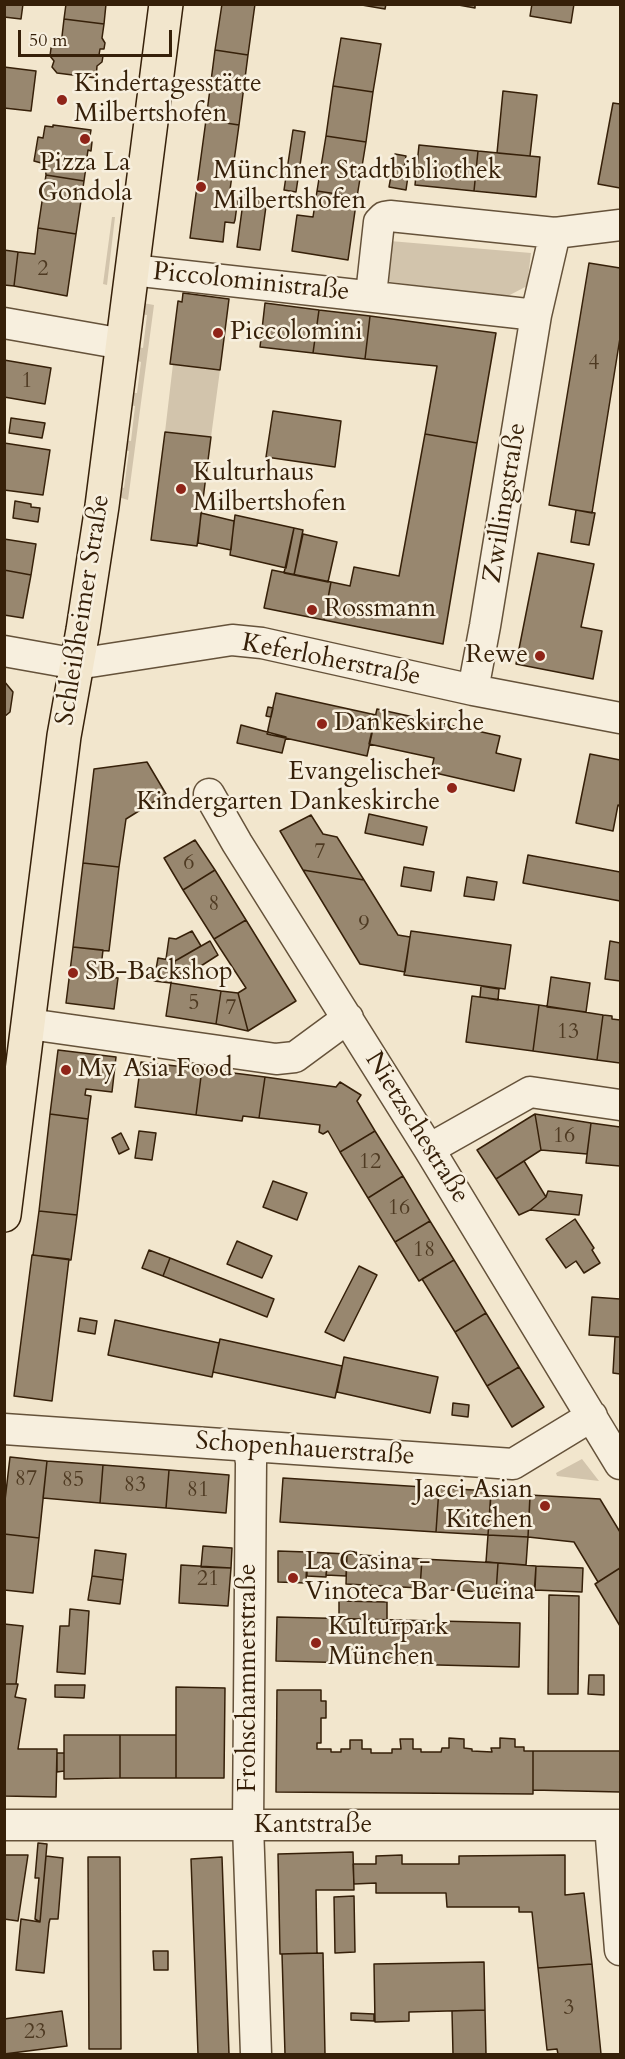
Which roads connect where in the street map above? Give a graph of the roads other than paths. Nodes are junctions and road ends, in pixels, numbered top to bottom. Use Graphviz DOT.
graph roads {
  1 [pos="166,4"];
  2 [pos="621,225"];
  3 [pos="555,232"];
  4 [pos="132,270"];
  5 [pos="370,295"];
  6 [pos="536,315"];
  7 [pos="4,323"];
  8 [pos="123,344"];
  9 [pos="4,651"];
  10 [pos="77,664"];
  11 [pos="473,690"];
  12 [pos="621,718"];
  13 [pos="209,794"];
  14 [pos="348,1018"];
  15 [pos="29,1024"];
  16 [pos="621,1105"];
  17 [pos="429,1149"];
  18 [pos="4,1215"];
  19 [pos="592,1416"];
  20 [pos="4,1429"];
  21 [pos="248,1446"];
  22 [pos="621,1464"];
  23 [pos="4,1825"];
  24 [pos="249,1825"];
  25 [pos="615,1825"];
  26 [pos="621,1950"];
  27 [pos="255,2043"];
  1 -- 4 [label="main road, Schleißheimer Straße"];
  2 -- 3 [label="street"];
  3 -- 5 [label="street"];
  3 -- 6 [label="street, Zwillingstraße"];
  4 -- 5 [label="street, Piccoloministraße"];
  4 -- 8 [label="main road, Schleißheimer Straße"];
  5 -- 6 [label="street, Piccoloministraße"];
  6 -- 11 [label="street, Zwillingstraße"];
  7 -- 8 [label="street"];
  8 -- 10 [label="main road, Schleißheimer Straße"];
  9 -- 10 [label="street, Keferloherstraße"];
  10 -- 11 [label="street, Keferloherstraße"];
  10 -- 15 [label="main road, Schleißheimer Straße"];
  11 -- 12 [label="street, Keferloherstraße"];
  13 -- 14 [label="street, Nietzschestraße"];
  14 -- 15 [label="street"];
  14 -- 17 [label="street, Nietzschestraße"];
  15 -- 18 [label="main road, Schleißheimer Straße"];
  16 -- 17 [label="street"];
  17 -- 19 [label="street, Nietzschestraße"];
  19 -- 21 [label="street, Schopenhauerstraße"];
  19 -- 22 [label="street, Nietzschestraße"];
  20 -- 21 [label="street, Schopenhauerstraße"];
  21 -- 24 [label="street, Frohschammerstraße"];
  23 -- 24 [label="street, Kantstraße"];
  24 -- 25 [label="street, Kantstraße"];
  24 -- 27 [label="street, Frohschammerstraße"];
  25 -- 26 [label="street"];
}
